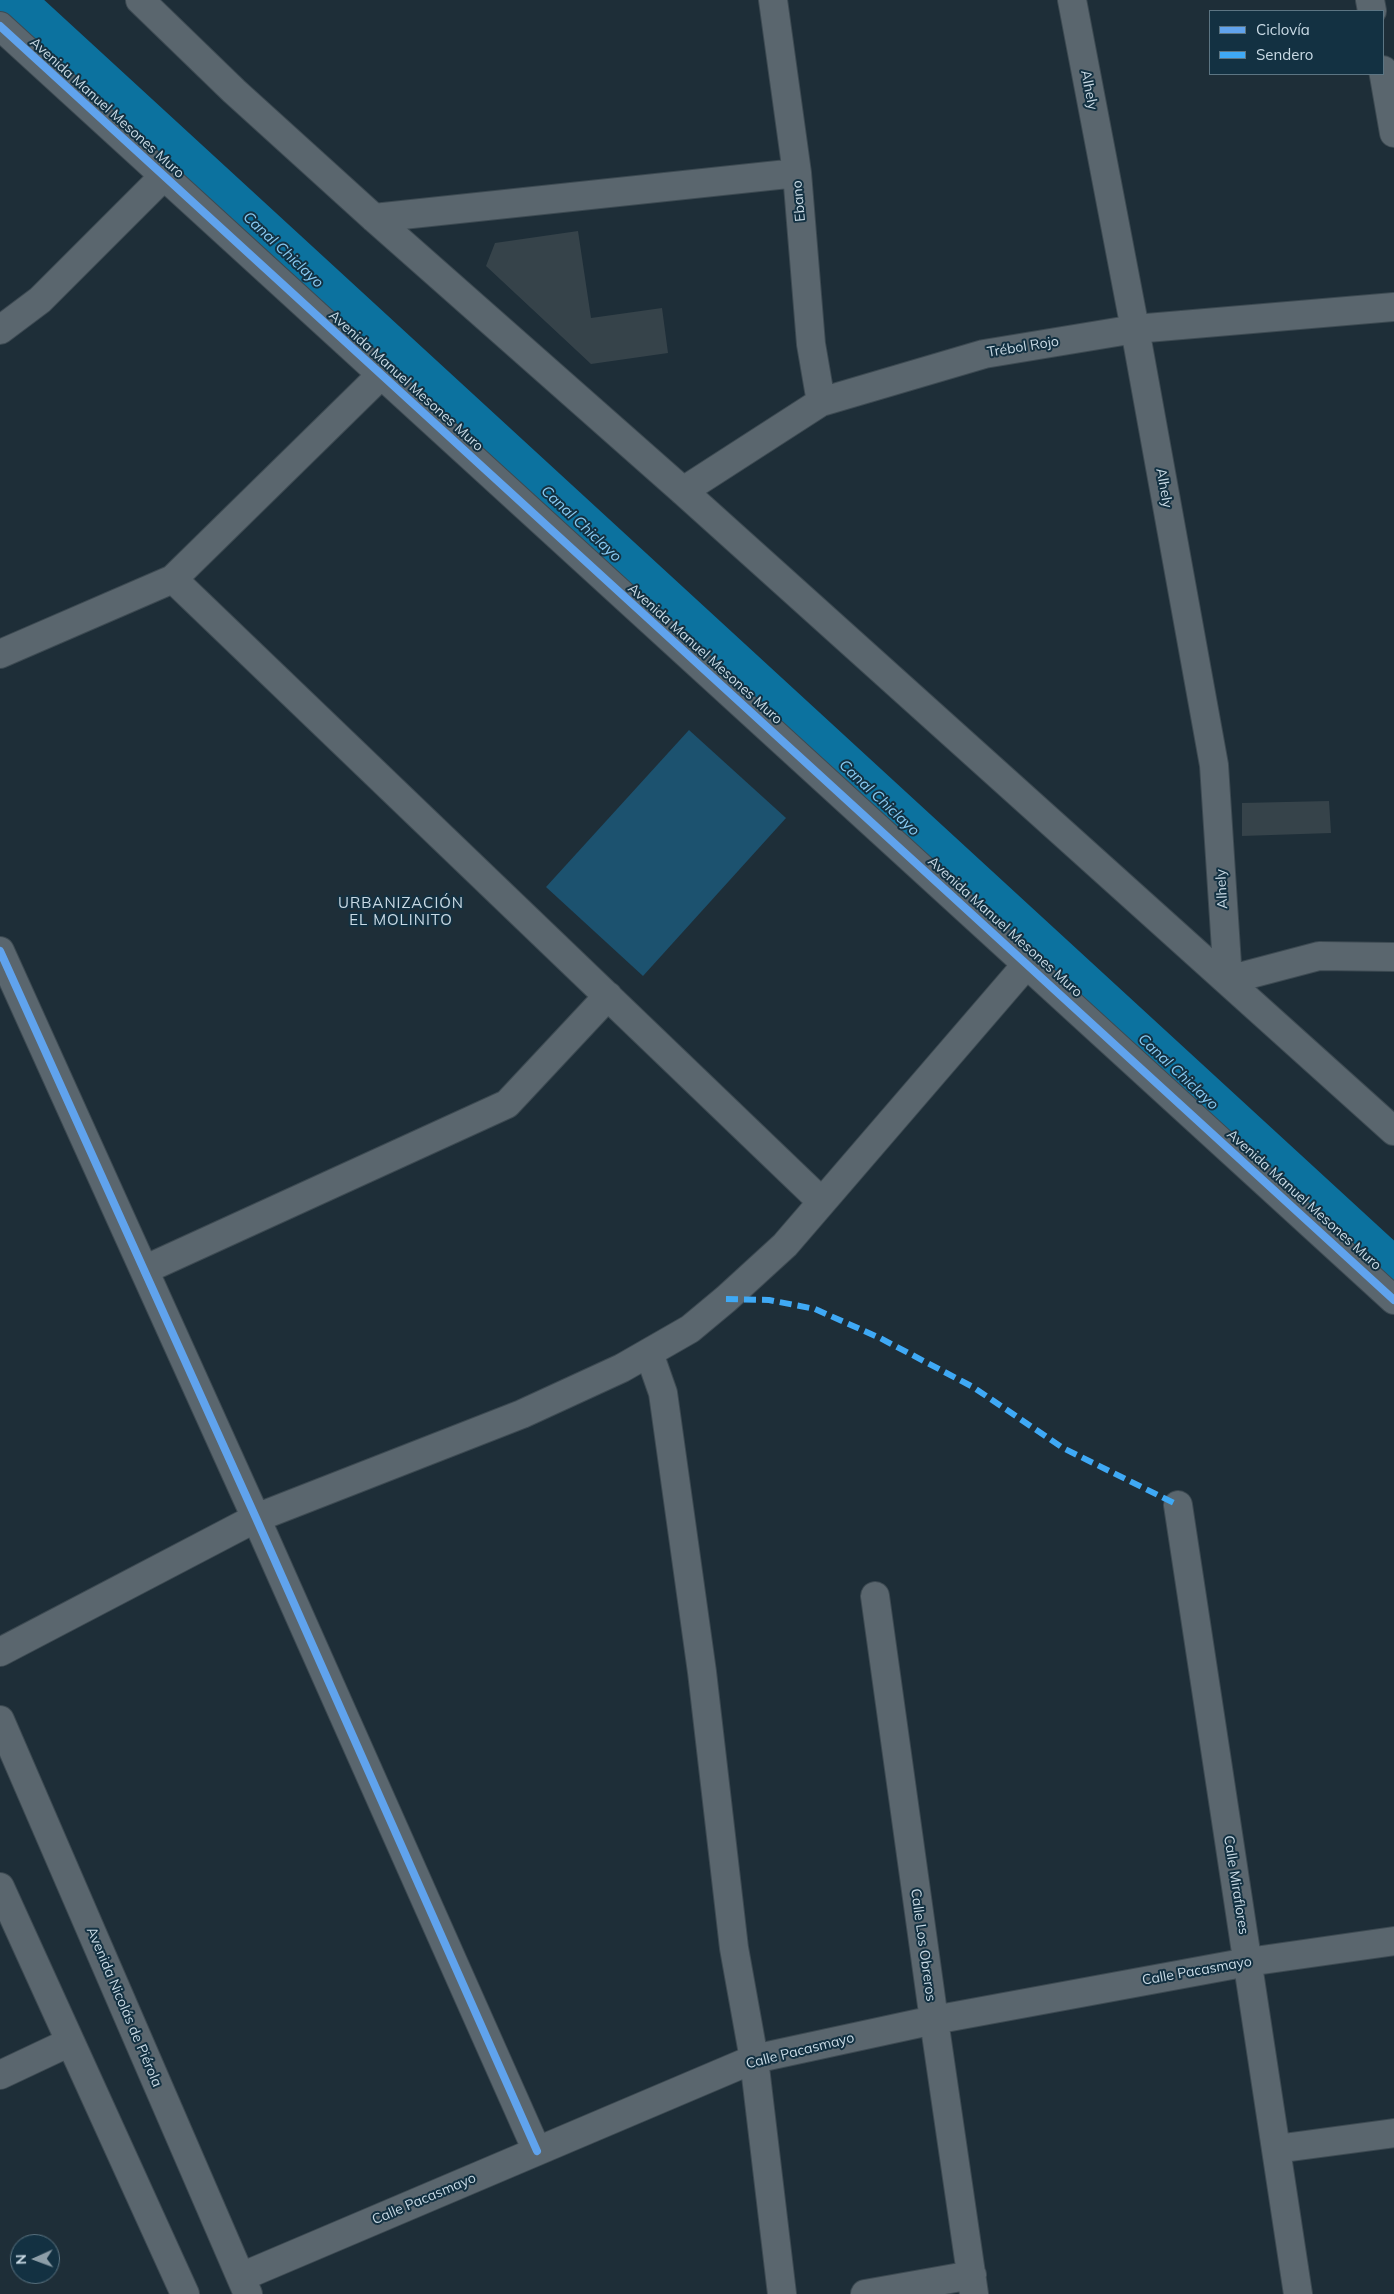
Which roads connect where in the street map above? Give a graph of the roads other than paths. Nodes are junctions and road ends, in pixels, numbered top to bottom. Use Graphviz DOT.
graph roads {
  1 [pos="140,0"];
  2 [pos="773,0"];
  3 [pos="1072,0"];
  4 [pos="0,26"];
  5 [pos="1384,75"];
  6 [pos="1394,133"];
  7 [pos="797,174"];
  8 [pos="164,176"];
  9 [pos="374,218"];
  10 [pos="1394,307"];
  11 [pos="1135,329"];
  12 [pos="0,330"];
  13 [pos="380,375"];
  14 [pos="821,402"];
  15 [pos="683,491"];
  16 [pos="173,579"];
  17 [pos="0,654"];
  18 [pos="0,951"];
  19 [pos="1394,957"];
  20 [pos="1027,964"];
  21 [pos="1228,980"];
  22 [pos="608,996"];
  23 [pos="1394,1131"];
  24 [pos="822,1202"];
  25 [pos="144,1270"];
  26 [pos="1394,1300"];
  27 [pos="649,1353"];
  28 [pos="1178,1505"];
  29 [pos="256,1518"];
  30 [pos="875,1596"];
  31 [pos="0,1652"];
  32 [pos="0,1720"];
  33 [pos="0,1887"];
  34 [pos="1394,1941"];
  35 [pos="1248,1962"];
  36 [pos="934,2020"];
  37 [pos="70,2042"];
  38 [pos="754,2059"];
  39 [pos="0,2075"];
  40 [pos="1394,2133"];
  41 [pos="1276,2149"];
  42 [pos="537,2151"];
  43 [pos="973,2285"];
  44 [pos="245,2286"];
  45 [pos="185,2294"];
  46 [pos="782,2294"];
  47 [pos="865,2294"];
  48 [pos="1298,2294"];
  1 -- 9 [label="street"];
  2 -- 7 [label="street, Ebano"];
  3 -- 11 [label="street, Alhely"];
  4 -- 8 [label="street, Avenida Manuel Mesones Muro"];
  5 -- 6 [label="street"];
  7 -- 9 [label="street"];
  7 -- 14 [label="street, Ebano"];
  8 -- 12 [label="street"];
  8 -- 13 [label="street, Avenida Manuel Mesones Muro"];
  9 -- 15 [label="street"];
  10 -- 11 [label="street, Trébol Rojo"];
  11 -- 14 [label="street, Trébol Rojo"];
  11 -- 21 [label="street, Alhely"];
  13 -- 16 [label="street"];
  13 -- 20 [label="street, Avenida Manuel Mesones Muro"];
  14 -- 15 [label="street, Trébol Rojo"];
  15 -- 21 [label="street"];
  16 -- 17 [label="street"];
  16 -- 22 [label="street"];
  18 -- 25 [label="street"];
  19 -- 21 [label="street"];
  20 -- 24 [label="street"];
  20 -- 26 [label="street, Avenida Manuel Mesones Muro"];
  21 -- 23 [label="street"];
  22 -- 24 [label="street"];
  22 -- 25 [label="street"];
  24 -- 27 [label="street"];
  25 -- 29 [label="street"];
  27 -- 29 [label="street"];
  27 -- 38 [label="street"];
  28 -- 35 [label="street, Calle Miraflores"];
  29 -- 31 [label="street"];
  29 -- 42 [label="street"];
  30 -- 36 [label="street, Calle Los Obreros"];
  32 -- 44 [label="street, Avenida Nicolás de Piérola"];
  33 -- 37 [label="street"];
  34 -- 35 [label="street, Calle Pacasmayo"];
  35 -- 36 [label="street, Calle Pacasmayo"];
  35 -- 41 [label="street, Calle Miraflores"];
  36 -- 38 [label="street, Calle Pacasmayo"];
  36 -- 43 [label="street, Calle Los Obreros"];
  37 -- 39 [label="street"];
  37 -- 45 [label="street"];
  38 -- 42 [label="street, Calle Pacasmayo"];
  38 -- 46 [label="street"];
  40 -- 41 [label="street"];
  41 -- 48 [label="street, Calle Miraflores"];
  42 -- 44 [label="street, Calle Pacasmayo"];
  43 -- 47 [label="street"];
}
